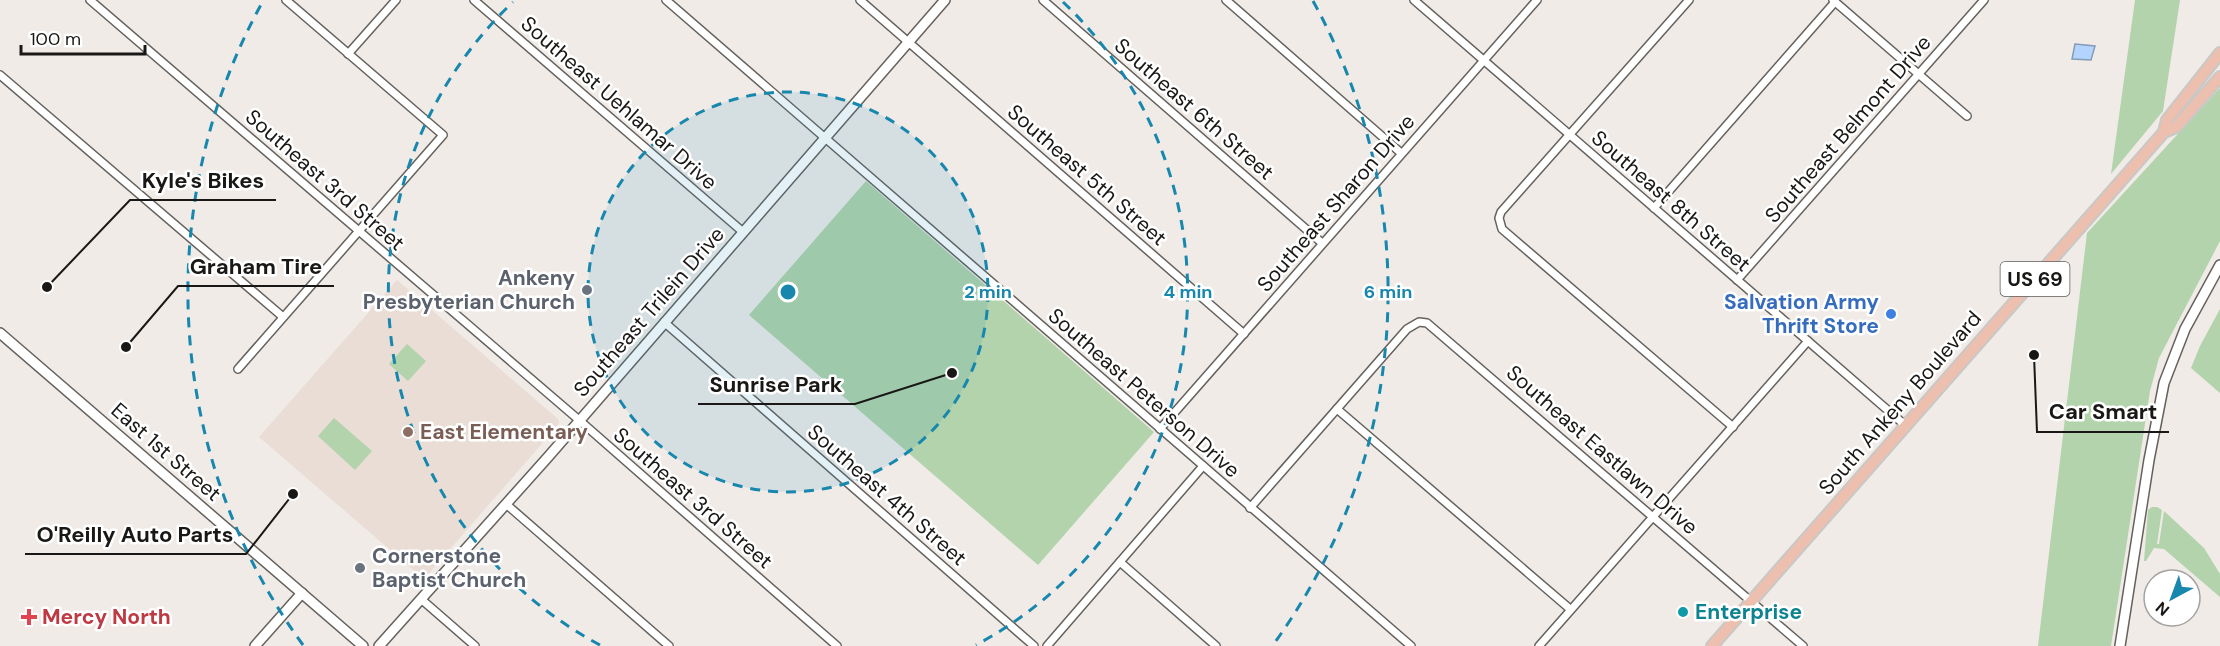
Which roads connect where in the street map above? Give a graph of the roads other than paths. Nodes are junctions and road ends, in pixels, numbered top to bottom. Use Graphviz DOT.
graph roads {
  1 [pos="90,0"];
  2 [pos="286,0"];
  3 [pos="396,0"];
  4 [pos="474,0"];
  5 [pos="666,0"];
  6 [pos="860,0"];
  7 [pos="945,0"];
  8 [pos="1043,0"];
  9 [pos="1226,0"];
  10 [pos="1414,0"];
  11 [pos="1537,0"];
  12 [pos="1689,0"];
  13 [pos="1984,0"];
  14 [pos="1834,1"];
  15 [pos="908,42"];
  16 [pos="2220,53"];
  17 [pos="348,54"];
  18 [pos="1483,60"];
  19 [pos="1920,74"];
  20 [pos="0,75"];
  21 [pos="2220,77"];
  22 [pos="1967,116"];
  23 [pos="2164,132"];
  24 [pos="1570,136"];
  25 [pos="825,137"];
  26 [pos="1401,153"];
  27 [pos="1653,208"];
  28 [pos="358,231"];
  29 [pos="743,232"];
  30 [pos="1322,243"];
  31 [pos="2220,265"];
  32 [pos="1737,280"];
  33 [pos="283,317"];
  34 [pos="664,322"];
  35 [pos="0,333"];
  36 [pos="1244,334"];
  37 [pos="1808,341"];
  38 [pos="238,369"];
  39 [pos="1337,409"];
  40 [pos="579,420"];
  41 [pos="1733,426"];
  42 [pos="1906,426"];
  43 [pos="1160,429"];
  44 [pos="1203,466"];
  45 [pos="506,504"];
  46 [pos="1250,508"];
  47 [pos="1653,515"];
  48 [pos="1120,562"];
  49 [pos="302,593"];
  50 [pos="421,599"];
  51 [pos="1751,601"];
  52 [pos="1570,609"];
  53 [pos="255,646"];
  54 [pos="363,646"];
  55 [pos="379,646"];
  56 [pos="475,646"];
  57 [pos="669,646"];
  58 [pos="837,646"];
  59 [pos="1034,646"];
  60 [pos="1047,646"];
  61 [pos="1216,646"];
  62 [pos="1411,646"];
  63 [pos="1539,646"];
  64 [pos="1712,646"];
  65 [pos="1803,646"];
  66 [pos="2120,646"];
  1 -- 28 [label="street, Southeast 3rd Street"];
  2 -- 17 [label="street"];
  3 -- 17 [label="street"];
  4 -- 29 [label="street, Southeast Uehlamar Drive"];
  5 -- 25 [label="street, Southeast Peterson Drive"];
  6 -- 15 [label="street, Southeast 5th Street"];
  7 -- 15 [label="street, Southeast Trilein Drive"];
  8 -- 30 [label="street, Southeast 6th Street"];
  9 -- 26 [label="street"];
  10 -- 18 [label="street, Southeast 8th Street"];
  11 -- 18 [label="street, Southeast Sharon Drive"];
  12 -- 24 [label="street"];
  13 -- 19 [label="street, Southeast Belmont Drive"];
  14 -- 19 [label="street"];
  14 -- 27 [label="street"];
  15 -- 25 [label="street, Southeast Trilein Drive"];
  15 -- 36 [label="street, Southeast 5th Street"];
  16 -- 23 [label="main road, South Ankeny Boulevard / US 69"];
  17 -- 28 [label="street"];
  18 -- 24 [label="street, Southeast 8th Street"];
  18 -- 26 [label="street, Southeast Sharon Drive"];
  19 -- 22 [label="street"];
  19 -- 32 [label="street, Southeast Belmont Drive"];
  20 -- 33 [label="street"];
  21 -- 23 [label="main road, South Ankeny Boulevard / US 69"];
  23 -- 42 [label="main road, South Ankeny Boulevard / US 69"];
  24 -- 27 [label="street, Southeast 8th Street"];
  24 -- 41 [label="street"];
  25 -- 29 [label="street, Southeast Trilein Drive"];
  25 -- 43 [label="street, Southeast Peterson Drive"];
  26 -- 30 [label="street, Southeast Sharon Drive"];
  27 -- 32 [label="street, Southeast 8th Street"];
  28 -- 33 [label="street"];
  28 -- 40 [label="street, Southeast 3rd Street"];
  29 -- 34 [label="street, Southeast Trilein Drive"];
  30 -- 36 [label="street, Southeast Sharon Drive"];
  31 -- 66 [label="street"];
  32 -- 37 [label="street, Southeast 8th Street"];
  33 -- 38 [label="street"];
  34 -- 40 [label="street, Southeast Trilein Drive"];
  34 -- 59 [label="street, Southeast 4th Street"];
  35 -- 49 [label="street, East 1st Street"];
  36 -- 43 [label="street, Southeast Sharon Drive"];
  37 -- 41 [label="street"];
  37 -- 42 [label="street, Southeast 8th Street"];
  39 -- 46 [label="street"];
  39 -- 47 [label="street, Southeast Eastlawn Drive"];
  39 -- 52 [label="street"];
  40 -- 45 [label="street, Southeast Trilein Drive"];
  40 -- 58 [label="street, Southeast 3rd Street"];
  41 -- 47 [label="street"];
  42 -- 51 [label="main road, South Ankeny Boulevard / US 69"];
  43 -- 44 [label="street, Southeast Peterson Drive"];
  44 -- 46 [label="street, Southeast Peterson Drive"];
  44 -- 48 [label="street"];
  45 -- 50 [label="street, Southeast Trilein Drive"];
  45 -- 57 [label="street"];
  46 -- 62 [label="street, Southeast Peterson Drive"];
  47 -- 51 [label="street, Southeast Eastlawn Drive"];
  47 -- 52 [label="street"];
  48 -- 60 [label="street"];
  48 -- 61 [label="street"];
  49 -- 53 [label="street"];
  49 -- 54 [label="street, East 1st Street"];
  50 -- 55 [label="street, Southeast Trilein Drive"];
  50 -- 56 [label="street"];
  51 -- 64 [label="main road, South Ankeny Boulevard / US 69"];
  51 -- 65 [label="street, Southeast Eastlawn Drive"];
  52 -- 63 [label="street"];
}
